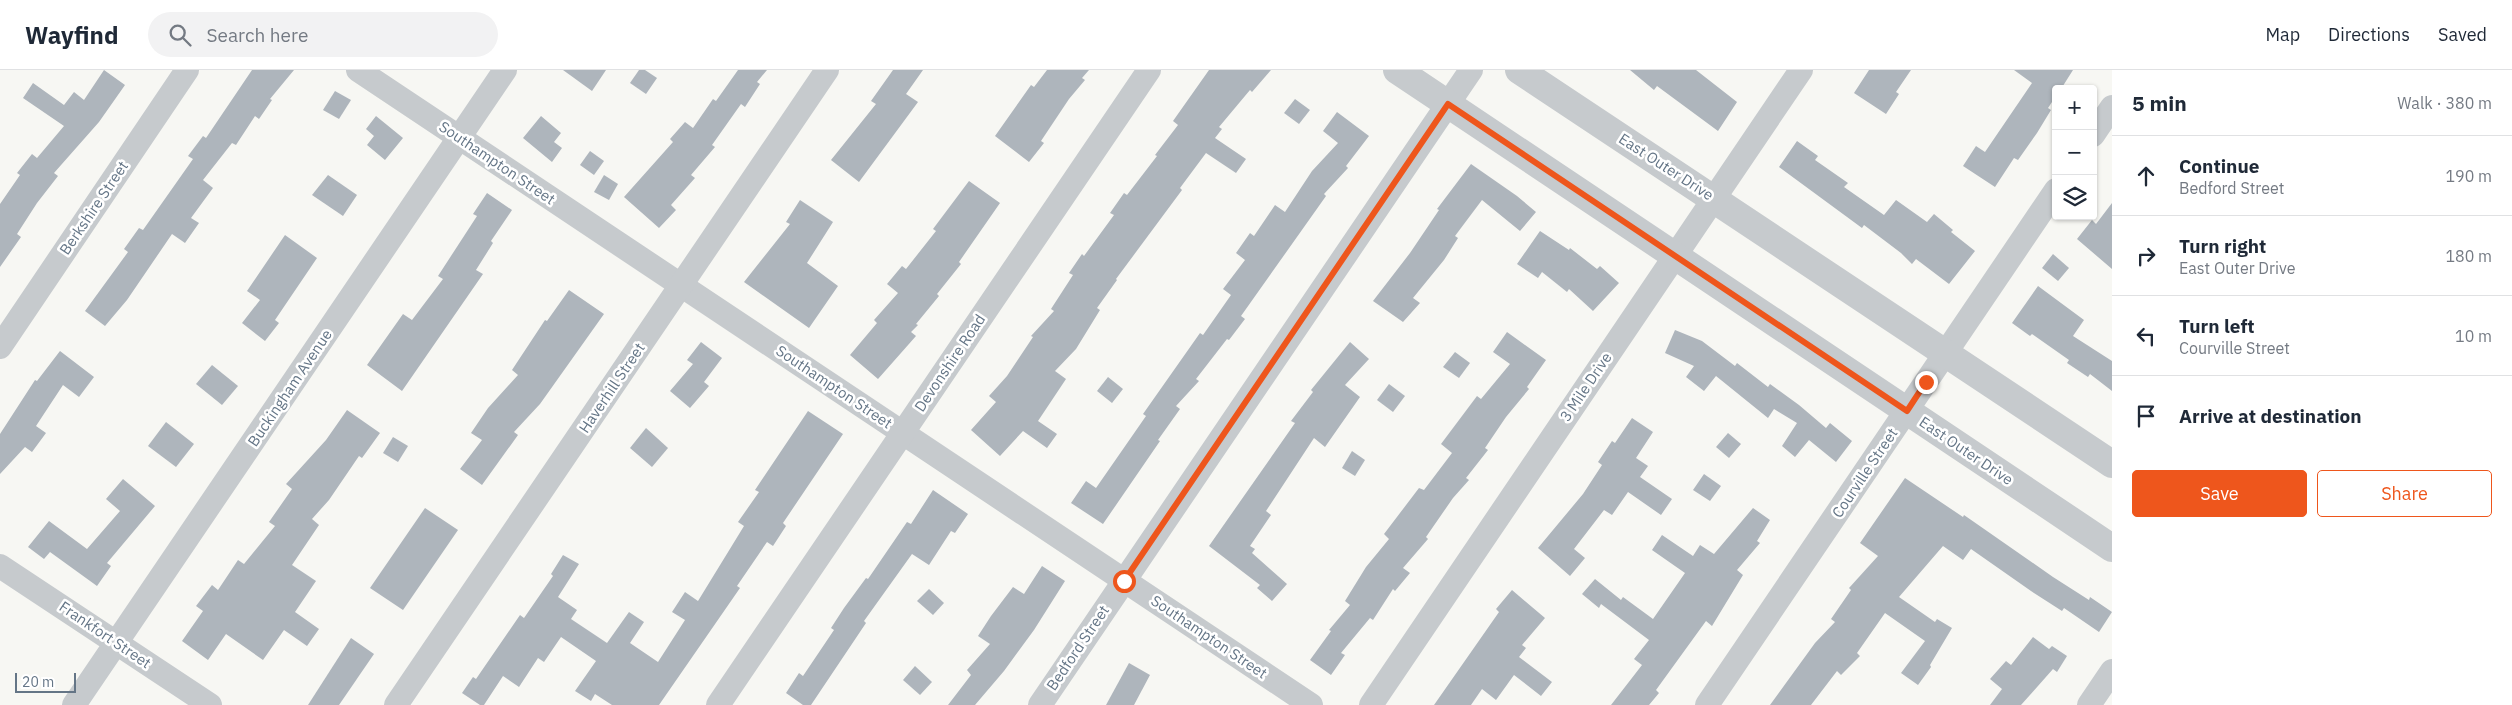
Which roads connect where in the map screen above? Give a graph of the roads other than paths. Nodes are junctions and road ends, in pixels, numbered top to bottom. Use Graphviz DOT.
graph roads {
  1 [pos="187,70"];
  2 [pos="358,70"];
  3 [pos="505,70"];
  4 [pos="827,70"];
  5 [pos="1149,70"];
  6 [pos="1397,70"];
  7 [pos="1471,70"];
  8 [pos="1519,70"];
  9 [pos="1801,70"];
  10 [pos="1448,104"];
  11 [pos="2112,107"];
  12 [pos="2096,130"];
  13 [pos="459,138"];
  14 [pos="2052,196"];
  15 [pos="1714,199"];
  16 [pos="1675,256"];
  17 [pos="681,285"];
  18 [pos="0,347"];
  19 [pos="1946,353"];
  20 [pos="1907,411"];
  21 [pos="903,433"];
  22 [pos="2112,464"];
  23 [pos="2112,548"];
  24 [pos="0,566"];
  25 [pos="1124,581"];
  26 [pos="116,643"];
  27 [pos="2112,671"];
  28 [pos="74,705"];
  29 [pos="210,705"];
  30 [pos="396,705"];
  31 [pos="718,705"];
  32 [pos="1040,705"];
  33 [pos="1311,705"];
  34 [pos="1371,705"];
  35 [pos="1707,705"];
  36 [pos="2089,705"];
  1 -- 18 [label="street, Berkshire Street"];
  2 -- 13 [label="street, Southampton Street"];
  3 -- 13 [label="street, Buckingham Avenue"];
  4 -- 17 [label="street, Haverhill Street"];
  5 -- 21 [label="street, Devonshire Road"];
  6 -- 10 [label="street, East Outer Drive"];
  7 -- 10 [label="street, Bedford Street"];
  8 -- 15 [label="street, East Outer Drive"];
  9 -- 15 [label="street, 3 Mile Drive"];
  10 -- 16 [label="street, East Outer Drive"];
  10 -- 25 [label="street, Bedford Street"];
  11 -- 12 [label="street"];
  13 -- 17 [label="street, Southampton Street"];
  13 -- 26 [label="street, Buckingham Avenue"];
  14 -- 19 [label="street, Courville Street"];
  15 -- 16 [label="street, 3 Mile Drive"];
  15 -- 19 [label="street, East Outer Drive"];
  16 -- 20 [label="street, East Outer Drive"];
  16 -- 34 [label="street, 3 Mile Drive"];
  17 -- 21 [label="street, Southampton Street"];
  17 -- 30 [label="street, Haverhill Street"];
  19 -- 20 [label="street, Courville Street"];
  19 -- 22 [label="street, East Outer Drive"];
  20 -- 23 [label="street, East Outer Drive"];
  20 -- 35 [label="street, Courville Street"];
  21 -- 25 [label="street, Southampton Street"];
  21 -- 31 [label="street, Devonshire Road"];
  24 -- 26 [label="street, Frankfort Street"];
  25 -- 32 [label="street, Bedford Street"];
  25 -- 33 [label="street, Southampton Street"];
  26 -- 28 [label="street, Buckingham Avenue"];
  26 -- 29 [label="street, Frankfort Street"];
  27 -- 36 [label="street"];
}
